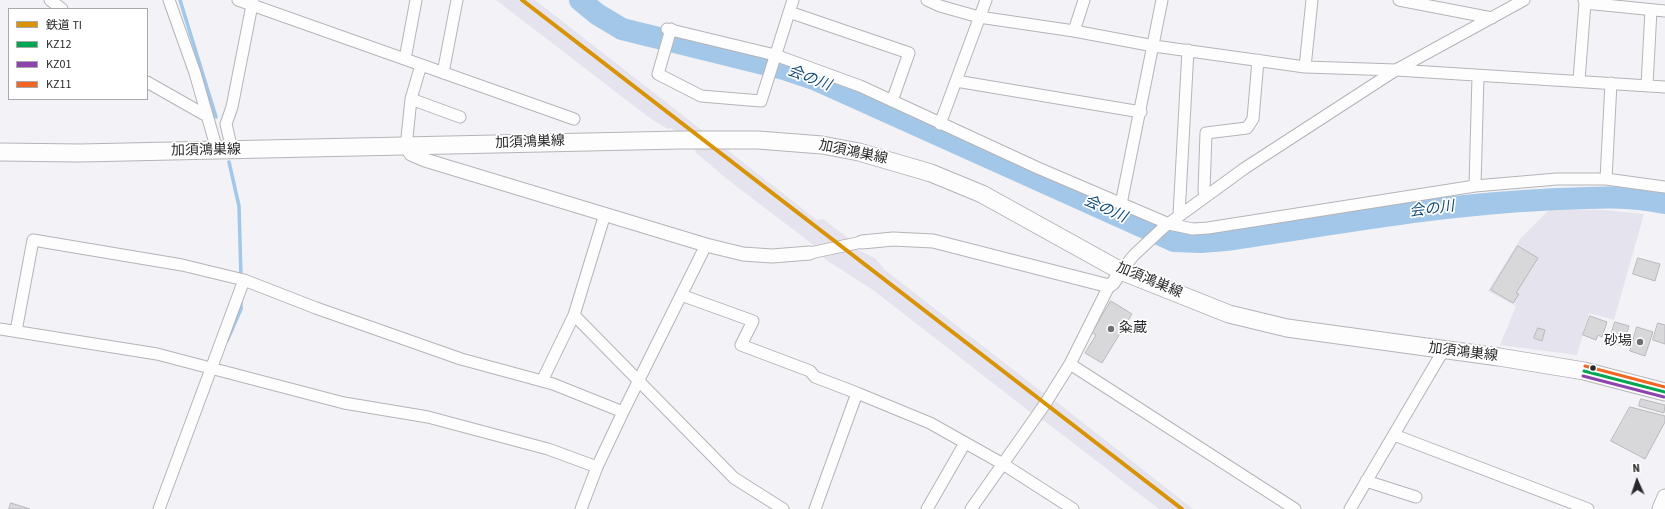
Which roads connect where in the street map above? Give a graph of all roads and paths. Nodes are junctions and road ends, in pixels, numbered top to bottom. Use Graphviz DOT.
graph roads {
  1 [pos="50,0"];
  2 [pos="169,0"];
  3 [pos="238,0"];
  4 [pos="416,0"];
  5 [pos="457,0"];
  6 [pos="793,0"];
  7 [pos="926,0"];
  8 [pos="986,0"];
  9 [pos="1084,0"];
  10 [pos="1162,0"];
  11 [pos="1312,0"];
  12 [pos="1399,0"];
  13 [pos="1524,0"];
  14 [pos="252,2"];
  15 [pos="1585,2"];
  16 [pos="61,8"];
  17 [pos="1651,10"];
  18 [pos="1665,11"];
  19 [pos="789,12"];
  20 [pos="979,17"];
  21 [pos="1492,18"];
  22 [pos="1074,31"];
  23 [pos="1154,46"];
  24 [pos="1188,50"];
  25 [pos="774,58"];
  26 [pos="405,59"];
  27 [pos="1258,60"];
  28 [pos="421,65"];
  29 [pos="1305,67"];
  30 [pos="1396,70"];
  31 [pos="443,73"];
  32 [pos="1478,76"];
  33 [pos="1579,80"];
  34 [pos="956,81"];
  35 [pos="148,83"];
  36 [pos="1611,83"];
  37 [pos="1647,85"];
  38 [pos="1665,87"];
  39 [pos="411,99"];
  40 [pos="892,101"];
  41 [pos="1141,112"];
  42 [pos="207,116"];
  43 [pos="460,117"];
  44 [pos="574,119"];
  45 [pos="940,124"];
  46 [pos="406,147"];
  47 [pos="225,150"];
  48 [pos="0,152"];
  49 [pos="1606,179"];
  50 [pos="1475,186"];
  51 [pos="1665,187"];
  52 [pos="1205,196"];
  53 [pos="1121,204"];
  54 [pos="605,214"];
  55 [pos="1179,215"];
  56 [pos="1166,225"];
  57 [pos="862,242"];
  58 [pos="706,245"];
  59 [pos="810,253"];
  60 [pos="1121,271"];
  61 [pos="244,280"];
  62 [pos="1109,286"];
  63 [pos="681,295"];
  64 [pos="574,315"];
  65 [pos="0,329"];
  66 [pos="16,331"];
  67 [pos="1443,351"];
  68 [pos="1070,364"];
  69 [pos="211,369"];
  70 [pos="542,381"];
  71 [pos="639,381"];
  72 [pos="1665,392"];
  73 [pos="857,393"];
  74 [pos="623,412"];
  75 [pos="1394,435"];
  76 [pos="965,443"];
  77 [pos="1003,464"];
  78 [pos="596,467"];
  79 [pos="1366,482"];
  80 [pos="1416,497"];
  81 [pos="1665,497"];
  82 [pos="159,509"];
  83 [pos="581,509"];
  84 [pos="783,509"];
  85 [pos="815,509"];
  86 [pos="927,509"];
  87 [pos="971,509"];
  88 [pos="1073,509"];
  89 [pos="1295,509"];
  90 [pos="1350,509"];
  91 [pos="1588,509"];
  92 [pos="1660,509"];
  1 -- 16 [label="street"];
  2 -- 42 [label="street"];
  3 -- 14 [label="street"];
  4 -- 26 [label="street"];
  5 -- 31 [label="street"];
  6 -- 19 [label="street"];
  7 -- 20 [label="street"];
  8 -- 20 [label="street"];
  9 -- 22 [label="street"];
  10 -- 23 [label="street"];
  11 -- 29 [label="street"];
  12 -- 21 [label="street"];
  13 -- 21 [label="street"];
  14 -- 26 [label="street"];
  14 -- 47 [label="street"];
  15 -- 17 [label="street"];
  15 -- 33 [label="street"];
  17 -- 18 [label="street"];
  17 -- 37 [label="street"];
  19 -- 25 [label="street"];
  19 -- 40 [label="street"];
  20 -- 22 [label="street"];
  20 -- 34 [label="street"];
  21 -- 30 [label="street"];
  22 -- 23 [label="street"];
  23 -- 24 [label="street"];
  23 -- 41 [label="street"];
  24 -- 27 [label="street"];
  24 -- 55 [label="street"];
  25 -- 25 [label="street"];
  25 -- 40 [label="street"];
  26 -- 28 [label="street"];
  27 -- 29 [label="street"];
  27 -- 52 [label="street"];
  28 -- 31 [label="street"];
  28 -- 39 [label="street"];
  29 -- 30 [label="street"];
  30 -- 32 [label="street"];
  30 -- 52 [label="street"];
  31 -- 44 [label="street"];
  32 -- 33 [label="street"];
  32 -- 50 [label="street"];
  33 -- 36 [label="street"];
  34 -- 41 [label="street"];
  34 -- 45 [label="street"];
  35 -- 42 [label="street"];
  36 -- 37 [label="street"];
  36 -- 49 [label="street"];
  37 -- 38 [label="street"];
  39 -- 43 [label="street"];
  39 -- 46 [label="street"];
  40 -- 45 [label="street"];
  41 -- 53 [label="street"];
  42 -- 47 [label="street"];
  45 -- 53 [label="street"];
  46 -- 47 [label="main road, 加須鴻巣線"];
  46 -- 54 [label="street"];
  46 -- 60 [label="main road, 加須鴻巣線"];
  47 -- 48 [label="main road, 加須鴻巣線"];
  49 -- 50 [label="street"];
  49 -- 51 [label="street"];
  50 -- 56 [label="street"];
  52 -- 55 [label="street"];
  53 -- 56 [label="street"];
  54 -- 58 [label="street"];
  54 -- 64 [label="street"];
  55 -- 56 [label="street"];
  56 -- 60 [label="street"];
  57 -- 59 [label="street"];
  57 -- 62 [label="street"];
  58 -- 59 [label="street"];
  58 -- 63 [label="street"];
  60 -- 62 [label="street"];
  60 -- 67 [label="main road, 加須鴻巣線"];
  61 -- 66 [label="street"];
  61 -- 69 [label="street"];
  61 -- 70 [label="street"];
  62 -- 68 [label="street"];
  63 -- 71 [label="street"];
  63 -- 73 [label="street"];
  64 -- 70 [label="street"];
  64 -- 71 [label="street"];
  65 -- 66 [label="street"];
  66 -- 69 [label="street"];
  67 -- 72 [label="main road, 加須鴻巣線"];
  67 -- 75 [label="street"];
  68 -- 77 [label="street"];
  68 -- 89 [label="street"];
  69 -- 78 [label="street"];
  69 -- 82 [label="street"];
  70 -- 74 [label="street"];
  71 -- 74 [label="street"];
  71 -- 84 [label="street"];
  73 -- 76 [label="street"];
  73 -- 85 [label="street"];
  74 -- 78 [label="street"];
  75 -- 79 [label="street"];
  75 -- 91 [label="street"];
  76 -- 77 [label="street"];
  76 -- 86 [label="street"];
  77 -- 87 [label="street"];
  77 -- 88 [label="street"];
  78 -- 83 [label="street"];
  79 -- 80 [label="street"];
  79 -- 90 [label="street"];
  81 -- 92 [label="main road"];
}
